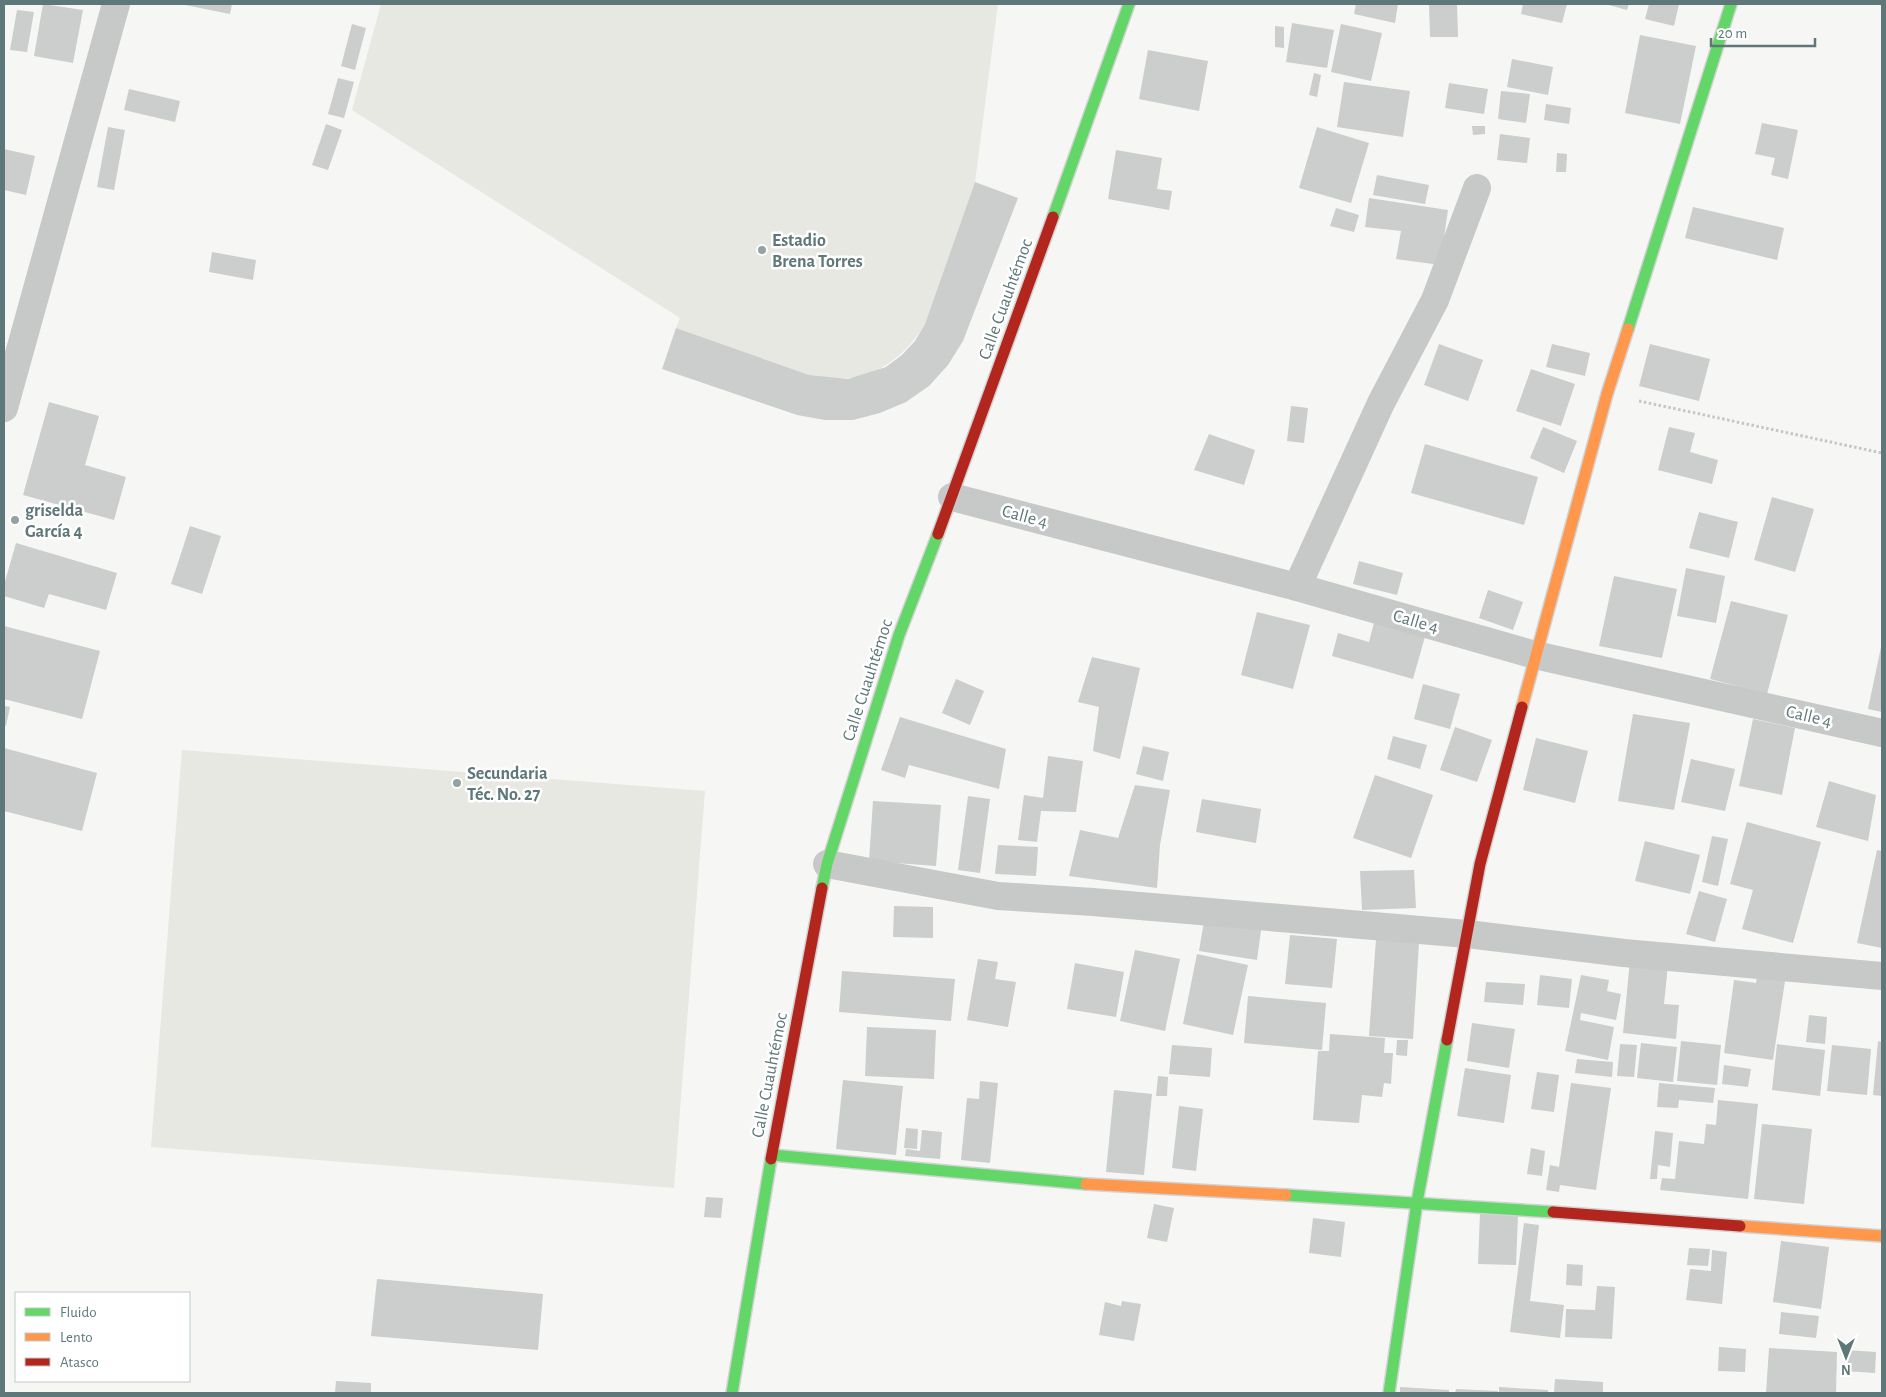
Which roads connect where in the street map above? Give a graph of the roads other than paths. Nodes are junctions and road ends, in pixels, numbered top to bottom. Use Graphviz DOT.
graph roads {
  1 [pos="116,4"];
  2 [pos="1129,4"];
  3 [pos="1731,4"];
  4 [pos="1477,188"];
  5 [pos="14,331"];
  6 [pos="4,408"];
  7 [pos="952,497"];
  8 [pos="1297,587"];
  9 [pos="1535,656"];
  10 [pos="1882,732"];
  11 [pos="827,864"];
  12 [pos="1467,934"];
  13 [pos="1882,976"];
  14 [pos="772,1155"];
  15 [pos="1417,1202"];
  16 [pos="1882,1236"];
  17 [pos="732,1393"];
  18 [pos="1389,1393"];
  1 -- 5 [label="street"];
  2 -- 7 [label="street, Calle Cuauhtémoc"];
  3 -- 9 [label="street"];
  4 -- 8 [label="street"];
  5 -- 6 [label="street"];
  7 -- 8 [label="street, Calle 4"];
  7 -- 11 [label="street, Calle Cuauhtémoc"];
  8 -- 9 [label="street, Calle 4"];
  9 -- 10 [label="street, Calle 4"];
  9 -- 12 [label="street"];
  11 -- 12 [label="street"];
  11 -- 14 [label="street, Calle Cuauhtémoc"];
  12 -- 13 [label="street"];
  12 -- 15 [label="street"];
  14 -- 15 [label="street"];
  14 -- 17 [label="street, Calle Cuauhtémoc"];
  15 -- 16 [label="street"];
  15 -- 18 [label="street"];
}
